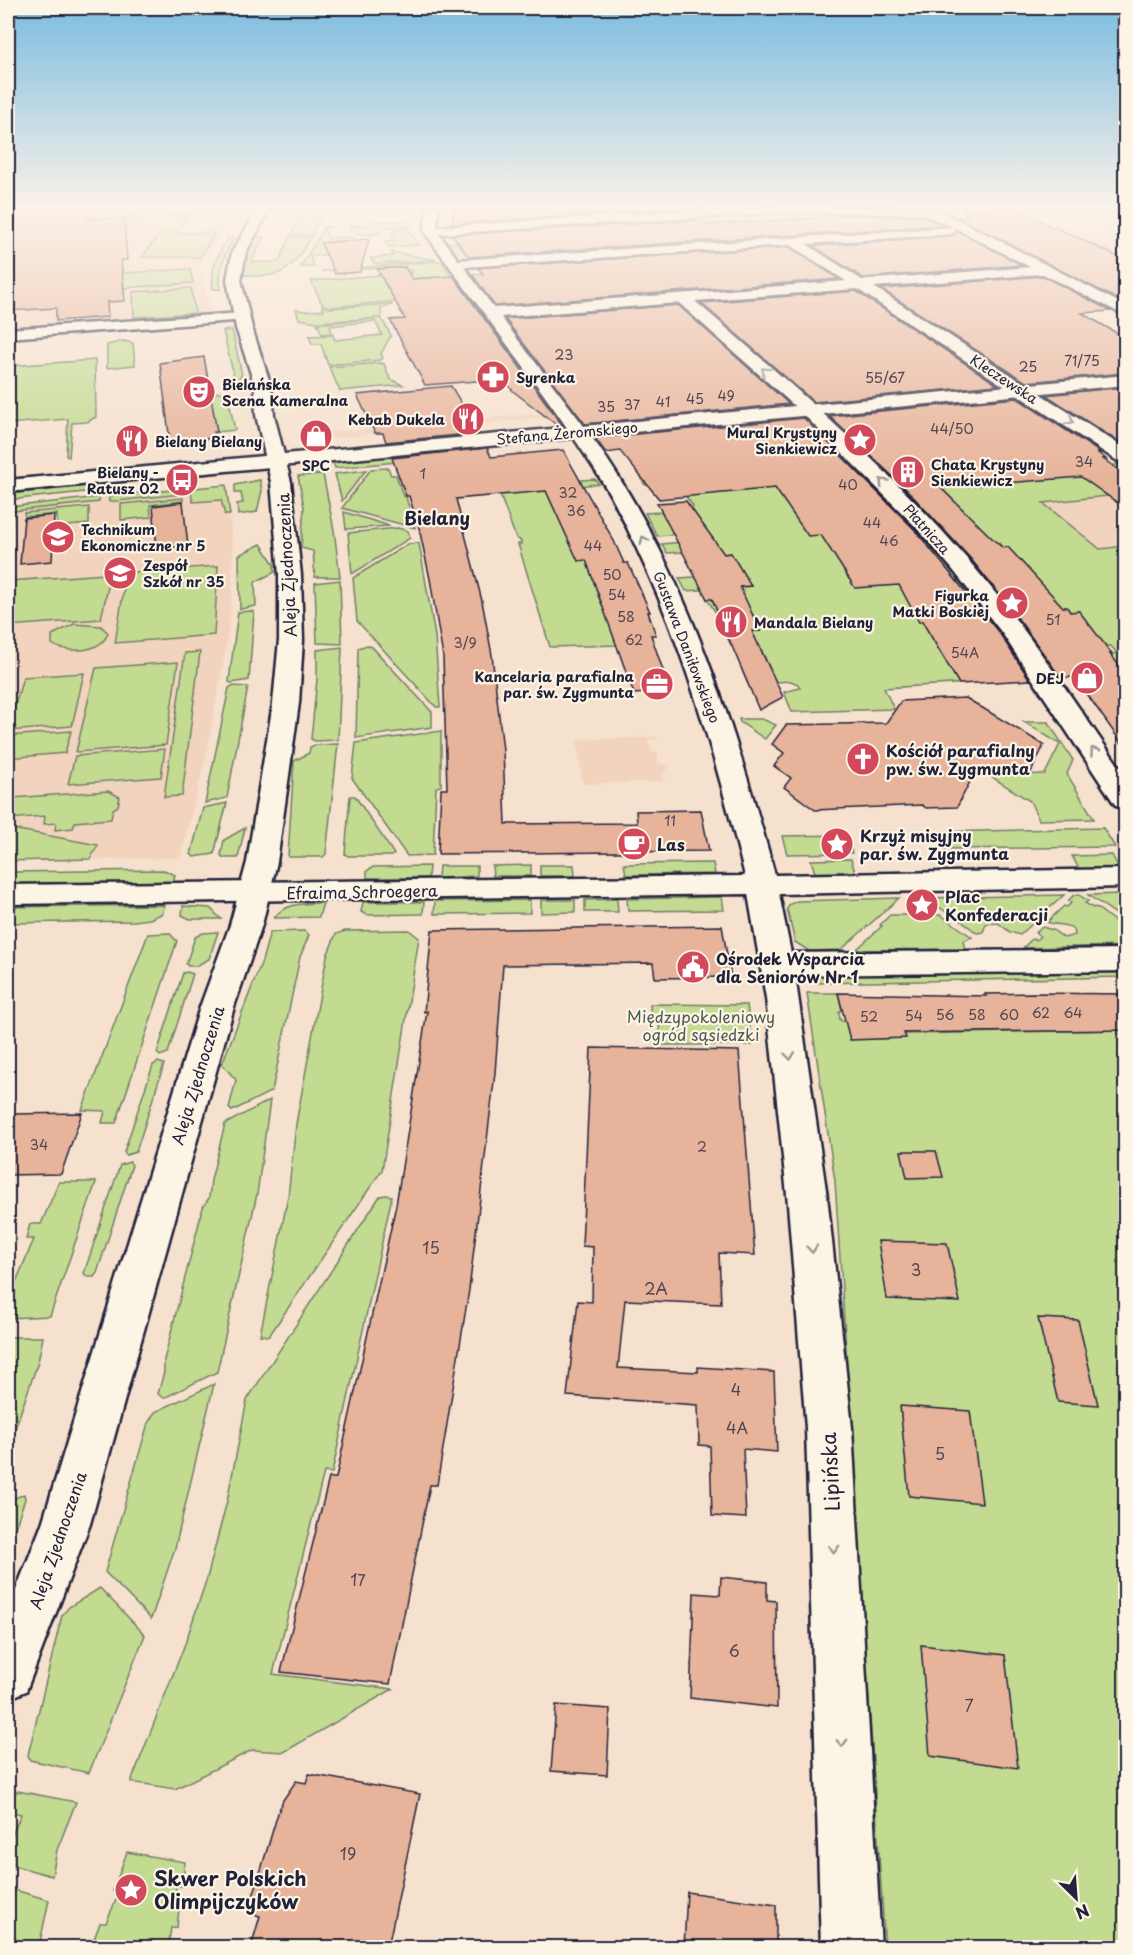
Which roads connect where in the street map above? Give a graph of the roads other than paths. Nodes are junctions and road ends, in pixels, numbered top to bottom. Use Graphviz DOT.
graph roads {
  1 [pos="238,298"];
  2 [pos="480,298"];
  3 [pos="679,298"];
  4 [pos="682,298"];
  5 [pos="882,298"];
  6 [pos="1099,298"];
  7 [pos="1125,312"];
  8 [pos="491,313"];
  9 [pos="242,316"];
  10 [pos="8,334"];
  11 [pos="1125,380"];
  12 [pos="1021,389"];
  13 [pos="808,410"];
  14 [pos="578,432"];
  15 [pos="1125,458"];
  16 [pos="277,460"];
  17 [pos="8,486"];
  18 [pos="1125,800"];
  19 [pos="1125,878"];
  20 [pos="762,885"];
  21 [pos="255,892"];
  22 [pos="8,895"];
  23 [pos="1125,960"];
  24 [pos="780,981"];
  25 [pos="8,1673"];
  26 [pos="851,1947"];
  1 -- 9 [label="street, Aleja Zjednoczenia"];
  2 -- 8 [label="street, Gustawa Daniłowskiego"];
  3 -- 8 [label="street"];
  13 -- 4 [label="street, Płatnicza, one-way"];
  5 -- 12 [label="street, Kleczewska"];
  6 -- 7 [label="street"];
  8 -- 14 [label="street, Gustawa Daniłowskiego"];
  9 -- 10 [label="street"];
  9 -- 16 [label="street, Aleja Zjednoczenia"];
  11 -- 12 [label="street, Stefana Żeromskiego"];
  12 -- 13 [label="street, Stefana Żeromskiego"];
  12 -- 15 [label="street, Kleczewska, one-way"];
  13 -- 14 [label="street, Stefana Żeromskiego"];
  18 -- 13 [label="street, Płatnicza, one-way"];
  14 -- 16 [label="street, Stefana Żeromskiego"];
  20 -- 14 [label="street, Gustawa Daniłowskiego, one-way"];
  16 -- 17 [label="street, Stefana Żeromskiego"];
  16 -- 21 [label="street, Aleja Zjednoczenia"];
  19 -- 20 [label="street"];
  20 -- 21 [label="street, Efraima Schroegera"];
  20 -- 24 [label="street"];
  21 -- 22 [label="street, Efraima Schroegera"];
  21 -- 25 [label="street, Aleja Zjednoczenia"];
  23 -- 24 [label="street"];
  24 -- 26 [label="street, Lipińska, one-way"];
}
